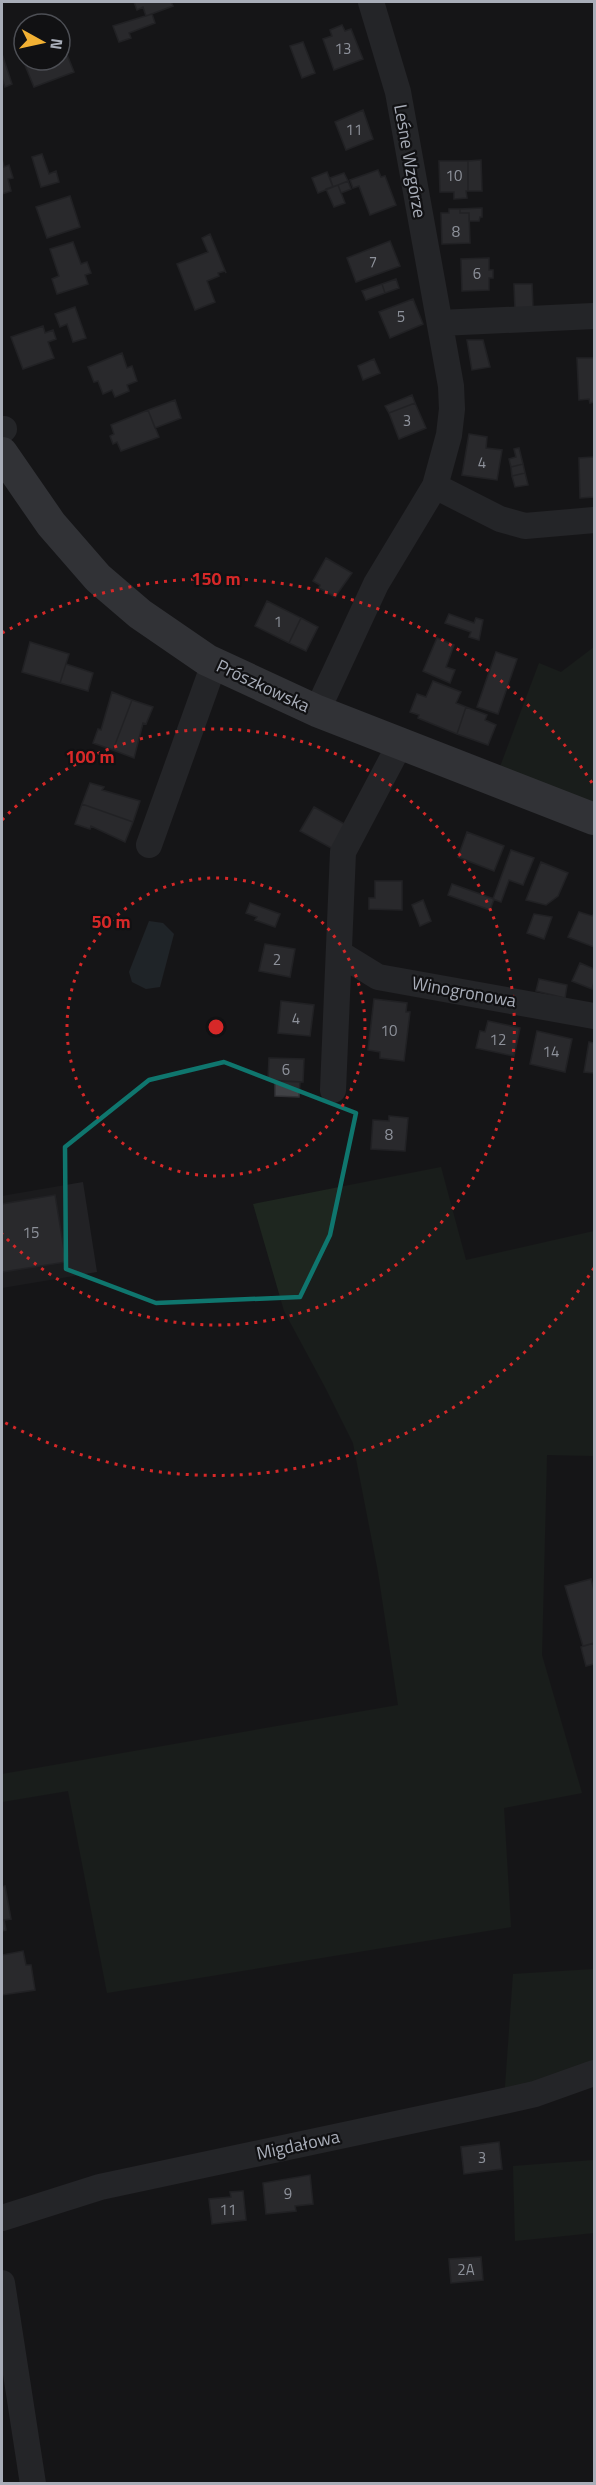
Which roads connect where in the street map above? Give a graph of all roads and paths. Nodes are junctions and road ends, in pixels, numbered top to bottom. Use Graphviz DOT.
graph roads {
  1 [pos="371,2"];
  2 [pos="594,316"];
  3 [pos="440,323"];
  4 [pos="2,437"];
  5 [pos="435,486"];
  6 [pos="594,520"];
  7 [pos="214,664"];
  8 [pos="317,711"];
  9 [pos="400,744"];
  10 [pos="594,819"];
  11 [pos="149,845"];
  12 [pos="339,953"];
  13 [pos="594,1016"];
  14 [pos="333,1090"];
  15 [pos="594,2073"];
  16 [pos="2,2218"];
  17 [pos="2,2283"];
  18 [pos="33,2484"];
  1 -- 3 [label="street, Leśne Wzgórze"];
  2 -- 3 [label="street"];
  3 -- 5 [label="street, Leśne Wzgórze"];
  4 -- 7 [label="main road, Prószkowska"];
  5 -- 6 [label="street"];
  5 -- 8 [label="street, Leśne Wzgórze"];
  7 -- 8 [label="main road, Prószkowska"];
  7 -- 11 [label="street"];
  8 -- 9 [label="main road, Prószkowska"];
  9 -- 10 [label="main road, Prószkowska"];
  9 -- 12 [label="street"];
  12 -- 13 [label="street, Winogronowa"];
  12 -- 14 [label="street"];
  15 -- 16 [label="street, Migdałowa"];
  17 -- 18 [label="street"];
}
